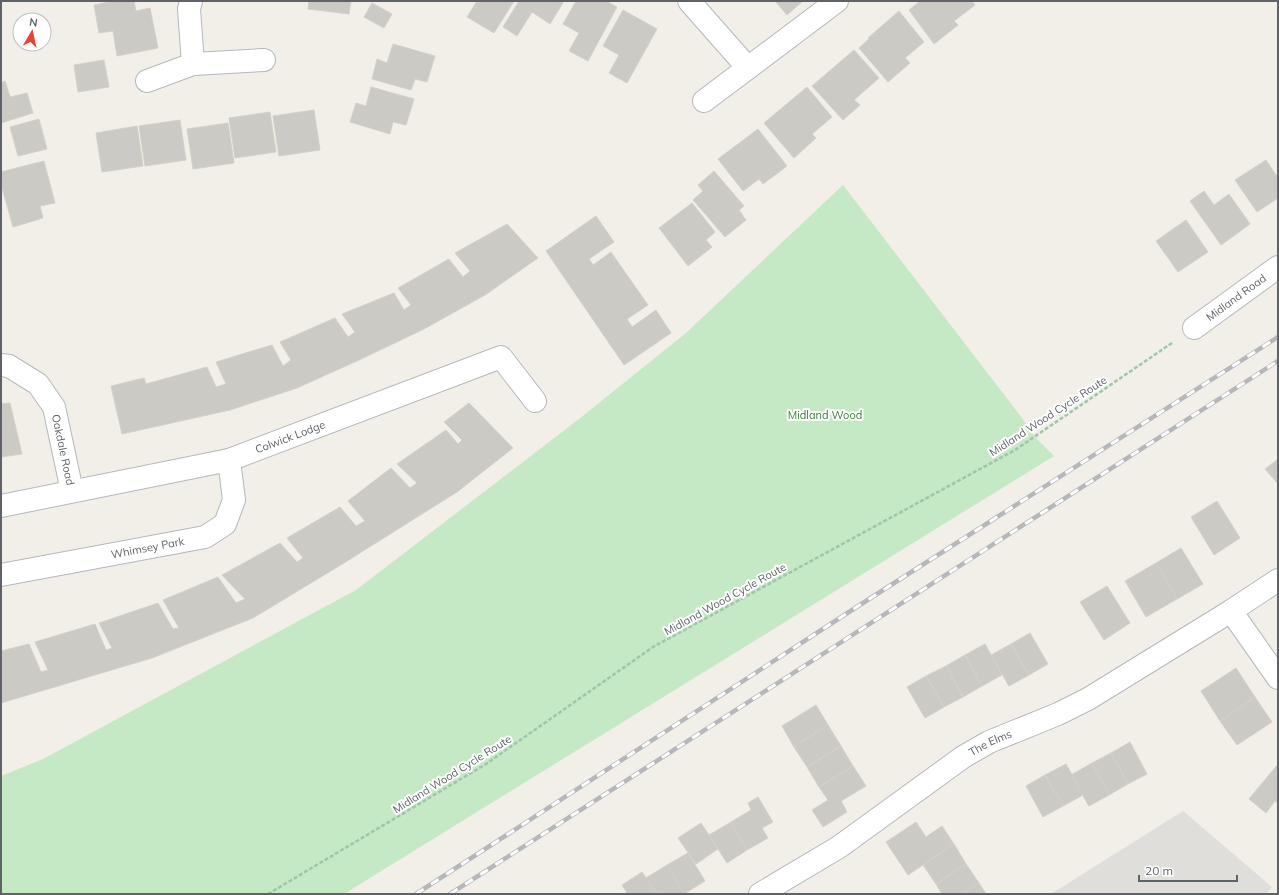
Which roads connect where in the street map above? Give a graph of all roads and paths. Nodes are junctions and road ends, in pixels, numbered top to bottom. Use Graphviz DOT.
graph roads {
  1 [pos="191,1"];
  2 [pos="689,1"];
  3 [pos="837,1"];
  4 [pos="264,60"];
  5 [pos="193,64"];
  6 [pos="748,68"];
  7 [pos="147,80"];
  8 [pos="704,101"];
  9 [pos="1278,267"];
  10 [pos="1194,328"];
  11 [pos="1,364"];
  12 [pos="535,401"];
  13 [pos="229,460"];
  14 [pos="72,491"];
  15 [pos="1,506"];
  16 [pos="1,575"];
  17 [pos="1278,580"];
  18 [pos="1231,611"];
  19 [pos="1278,678"];
  20 [pos="268,894"];
  21 [pos="760,894"];
  1 -- 5 [label="street"];
  2 -- 6 [label="street"];
  3 -- 6 [label="street"];
  4 -- 5 [label="street"];
  5 -- 7 [label="street"];
  6 -- 8 [label="street"];
  9 -- 10 [label="street, Midland Road"];
  10 -- 20 [label="path, Midland Wood Cycle Route"];
  11 -- 14 [label="street, Oakdale Road"];
  12 -- 13 [label="street, Colwick Lodge"];
  13 -- 14 [label="street, Colwick Lodge"];
  13 -- 16 [label="street, Whimsey Park"];
  14 -- 15 [label="street, Colwick Lodge"];
  17 -- 18 [label="street, The Elms"];
  18 -- 19 [label="street"];
  18 -- 21 [label="street, The Elms"];
}
